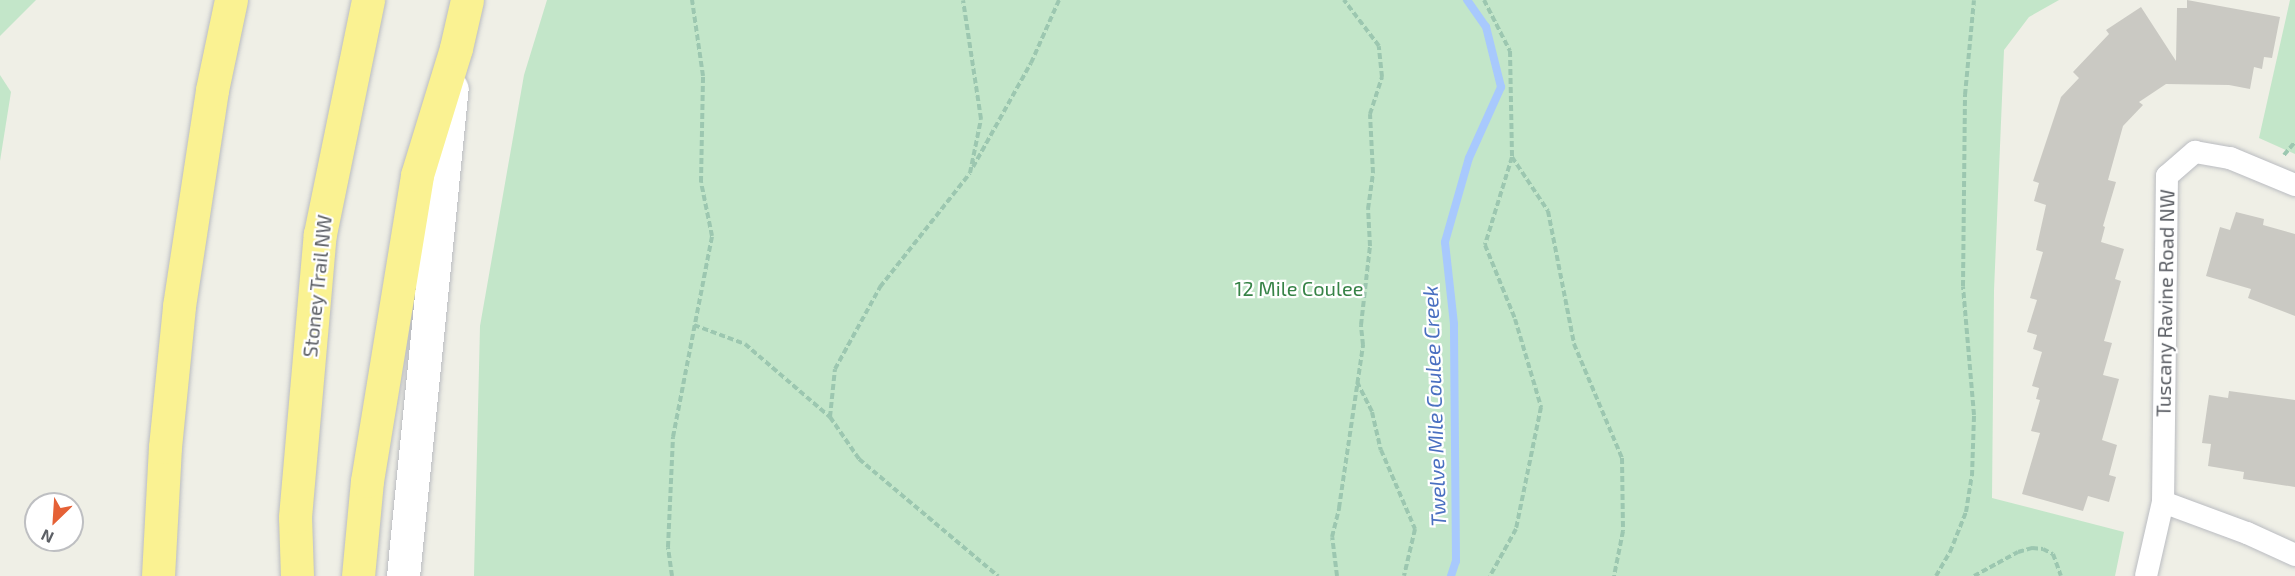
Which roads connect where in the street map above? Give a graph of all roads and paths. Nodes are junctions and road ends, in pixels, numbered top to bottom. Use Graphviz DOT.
graph roads {
  1 [pos="231,0"];
  2 [pos="368,0"];
  3 [pos="467,0"];
  4 [pos="692,0"];
  5 [pos="963,0"];
  6 [pos="1059,0"];
  7 [pos="1344,0"];
  8 [pos="1484,0"];
  9 [pos="1974,0"];
  10 [pos="456,48"];
  11 [pos="1512,157"];
  12 [pos="970,173"];
  13 [pos="2295,185"];
  14 [pos="694,325"];
  15 [pos="1357,381"];
  16 [pos="830,417"];
  17 [pos="2163,502"];
  18 [pos="2295,555"];
  19 [pos="158,576"];
  20 [pos="297,576"];
  21 [pos="358,576"];
  22 [pos="403,576"];
  23 [pos="672,576"];
  24 [pos="998,576"];
  25 [pos="1337,576"];
  26 [pos="1404,576"];
  27 [pos="1490,576"];
  28 [pos="1614,576"];
  29 [pos="1937,576"];
  30 [pos="1974,576"];
  31 [pos="2061,576"];
  32 [pos="2146,576"];
  1 -- 19 [label="highway"];
  2 -- 20 [label="highway, Stoney Trail NW"];
  3 -- 10 [label="highway"];
  4 -- 14 [label="path"];
  5 -- 12 [label="path"];
  6 -- 12 [label="path"];
  7 -- 15 [label="path"];
  8 -- 11 [label="path"];
  9 -- 29 [label="path"];
  10 -- 21 [label="highway"];
  10 -- 22 [label="street"];
  11 -- 27 [label="path"];
  11 -- 28 [label="path"];
  12 -- 16 [label="path"];
  13 -- 17 [label="street, Tuscany Ravine Road NW"];
  14 -- 16 [label="path"];
  14 -- 23 [label="path"];
  15 -- 25 [label="path"];
  15 -- 26 [label="path"];
  16 -- 24 [label="path"];
  17 -- 18 [label="street"];
  17 -- 32 [label="street, Tuscany Ravine Road NW"];
  30 -- 31 [label="path"];
}
